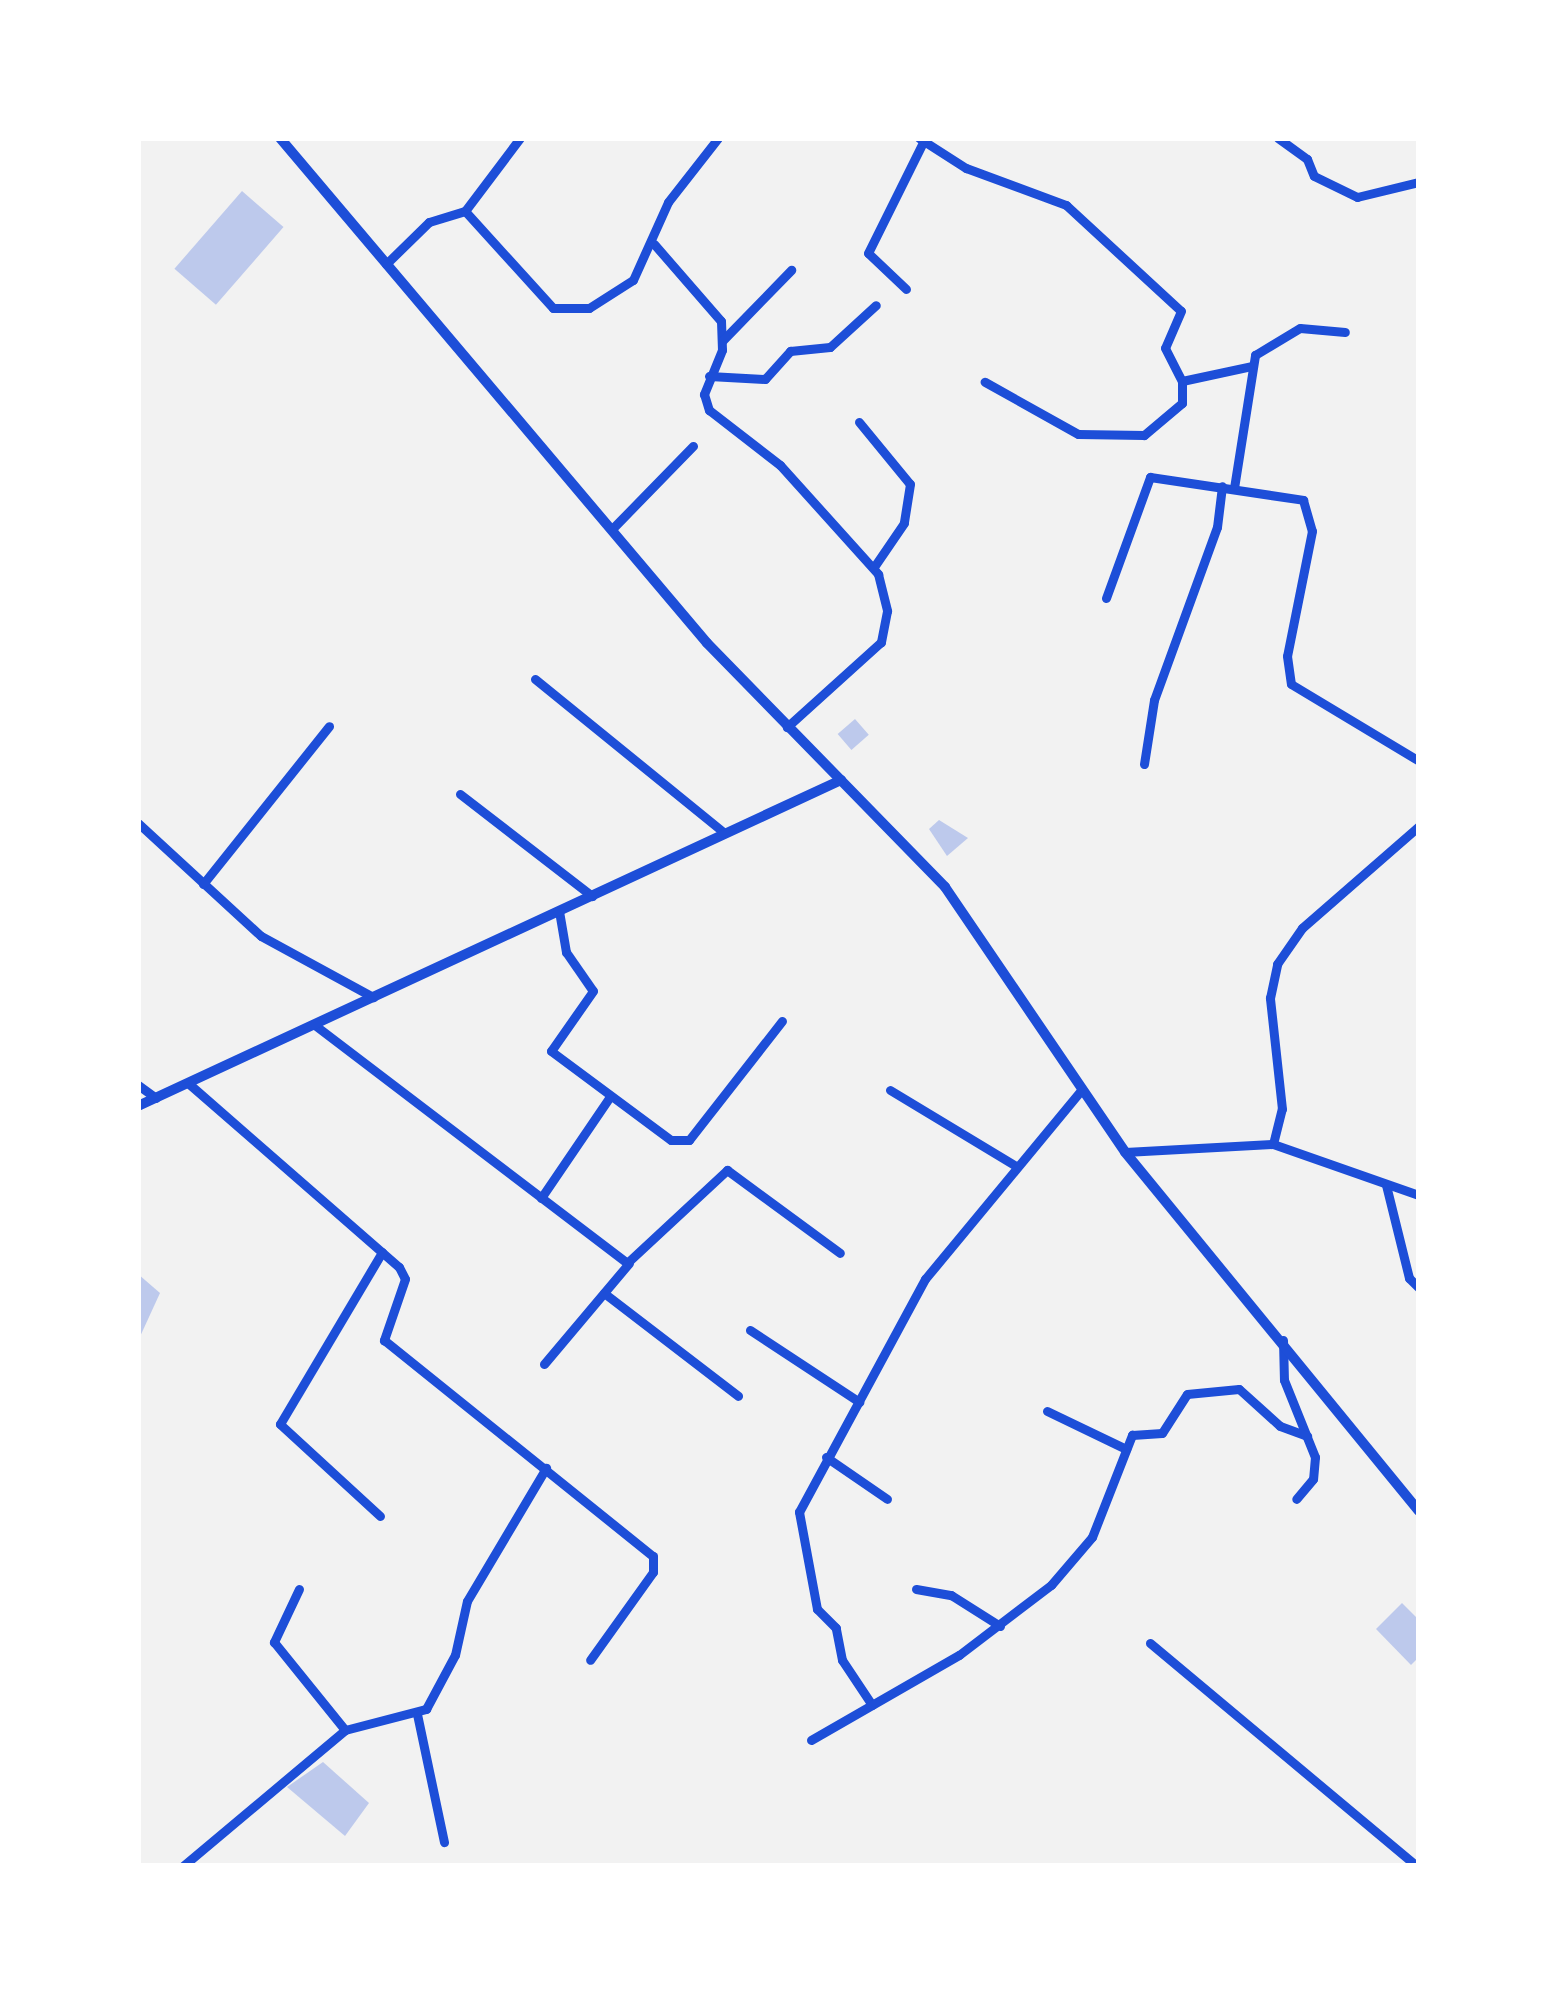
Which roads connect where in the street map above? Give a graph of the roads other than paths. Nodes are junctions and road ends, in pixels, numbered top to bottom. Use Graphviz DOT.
graph roads {
  1 [pos="280,138"];
  2 [pos="520,138"];
  3 [pos="718,138"];
  4 [pos="1278,138"];
  5 [pos="921,140"];
  6 [pos="1419,182"];
  7 [pos="464,211"];
  8 [pos="654,244"];
  9 [pos="386,264"];
  10 [pos="790,270"];
  11 [pos="906,289"];
  12 [pos="876,305"];
  13 [pos="1345,332"];
  14 [pos="723,340"];
  15 [pos="1252,366"];
  16 [pos="710,376"];
  17 [pos="1182,381"];
  18 [pos="986,382"];
  19 [pos="859,422"];
  20 [pos="693,446"];
  21 [pos="1228,487"];
  22 [pos="612,530"];
  23 [pos="874,567"];
  24 [pos="1106,598"];
  25 [pos="535,680"];
  26 [pos="329,725"];
  27 [pos="787,727"];
  28 [pos="1419,761"];
  29 [pos="1144,764"];
  30 [pos="841,780"];
  31 [pos="460,794"];
  32 [pos="138,823"];
  33 [pos="1419,826"];
  34 [pos="723,832"];
  35 [pos="203,884"];
  36 [pos="592,896"];
  37 [pos="559,911"];
  38 [pos="373,997"];
  39 [pos="782,1021"];
  40 [pos="316,1025"];
  41 [pos="188,1083"];
  42 [pos="138,1085"];
  43 [pos="1082,1089"];
  44 [pos="890,1090"];
  45 [pos="156,1097"];
  46 [pos="609,1098"];
  47 [pos="138,1106"];
  48 [pos="1273,1144"];
  49 [pos="1125,1152"];
  50 [pos="1016,1166"];
  51 [pos="1386,1185"];
  52 [pos="1419,1196"];
  53 [pos="541,1198"];
  54 [pos="382,1252"];
  55 [pos="840,1252"];
  56 [pos="629,1263"];
  57 [pos="1419,1288"];
  58 [pos="604,1293"];
  59 [pos="750,1330"];
  60 [pos="1283,1340"];
  61 [pos="544,1364"];
  62 [pos="738,1396"];
  63 [pos="859,1402"];
  64 [pos="1047,1411"];
  65 [pos="1307,1436"];
  66 [pos="1126,1449"];
  67 [pos="826,1457"];
  68 [pos="546,1468"];
  69 [pos="887,1499"];
  70 [pos="1296,1499"];
  71 [pos="1419,1511"];
  72 [pos="380,1516"];
  73 [pos="298,1589"];
  74 [pos="916,1589"];
  75 [pos="1000,1626"];
  76 [pos="1150,1643"];
  77 [pos="590,1660"];
  78 [pos="872,1705"];
  79 [pos="417,1714"];
  80 [pos="346,1730"];
  81 [pos="812,1740"];
  82 [pos="444,1842"];
  83 [pos="183,1866"];
  84 [pos="1417,1866"];
  1 -- 9 [label="street"];
  2 -- 7 [label="street"];
  3 -- 8 [label="street"];
  4 -- 6 [label="street"];
  5 -- 11 [label="street"];
  5 -- 17 [label="street"];
  7 -- 8 [label="street"];
  7 -- 9 [label="street"];
  8 -- 14 [label="street"];
  9 -- 22 [label="street"];
  10 -- 14 [label="street"];
  12 -- 16 [label="street"];
  13 -- 15 [label="street"];
  14 -- 16 [label="street"];
  15 -- 17 [label="street"];
  15 -- 21 [label="street"];
  16 -- 23 [label="street"];
  17 -- 18 [label="street"];
  19 -- 23 [label="street"];
  20 -- 22 [label="street"];
  21 -- 24 [label="street"];
  21 -- 28 [label="street"];
  21 -- 29 [label="street"];
  22 -- 27 [label="street"];
  23 -- 27 [label="street"];
  25 -- 34 [label="street"];
  26 -- 35 [label="street"];
  27 -- 30 [label="street"];
  30 -- 34 [label="street"];
  30 -- 43 [label="street"];
  31 -- 36 [label="street"];
  32 -- 35 [label="street"];
  33 -- 48 [label="street"];
  34 -- 36 [label="street"];
  35 -- 38 [label="street"];
  36 -- 37 [label="street"];
  37 -- 38 [label="street"];
  37 -- 46 [label="street"];
  38 -- 40 [label="street"];
  39 -- 46 [label="street"];
  40 -- 41 [label="street"];
  40 -- 53 [label="street"];
  41 -- 45 [label="street"];
  41 -- 54 [label="street"];
  42 -- 45 [label="street"];
  43 -- 49 [label="street"];
  43 -- 50 [label="street"];
  44 -- 50 [label="street"];
  45 -- 47 [label="street"];
  46 -- 53 [label="street"];
  48 -- 49 [label="street"];
  48 -- 51 [label="street"];
  49 -- 60 [label="street"];
  50 -- 63 [label="street"];
  51 -- 52 [label="street"];
  51 -- 57 [label="street"];
  53 -- 56 [label="street"];
  54 -- 68 [label="street"];
  54 -- 72 [label="street"];
  55 -- 56 [label="street"];
  56 -- 58 [label="street"];
  58 -- 61 [label="street"];
  58 -- 62 [label="street"];
  59 -- 63 [label="street"];
  60 -- 65 [label="street"];
  60 -- 71 [label="street"];
  63 -- 67 [label="street"];
  64 -- 66 [label="street"];
  65 -- 66 [label="street"];
  65 -- 70 [label="street"];
  66 -- 75 [label="street"];
  67 -- 69 [label="street"];
  67 -- 78 [label="street"];
  68 -- 77 [label="street"];
  68 -- 79 [label="street"];
  73 -- 80 [label="street"];
  74 -- 75 [label="street"];
  75 -- 78 [label="street"];
  76 -- 84 [label="street"];
  78 -- 81 [label="street"];
  79 -- 80 [label="street"];
  79 -- 82 [label="street"];
  80 -- 83 [label="street"];
}
